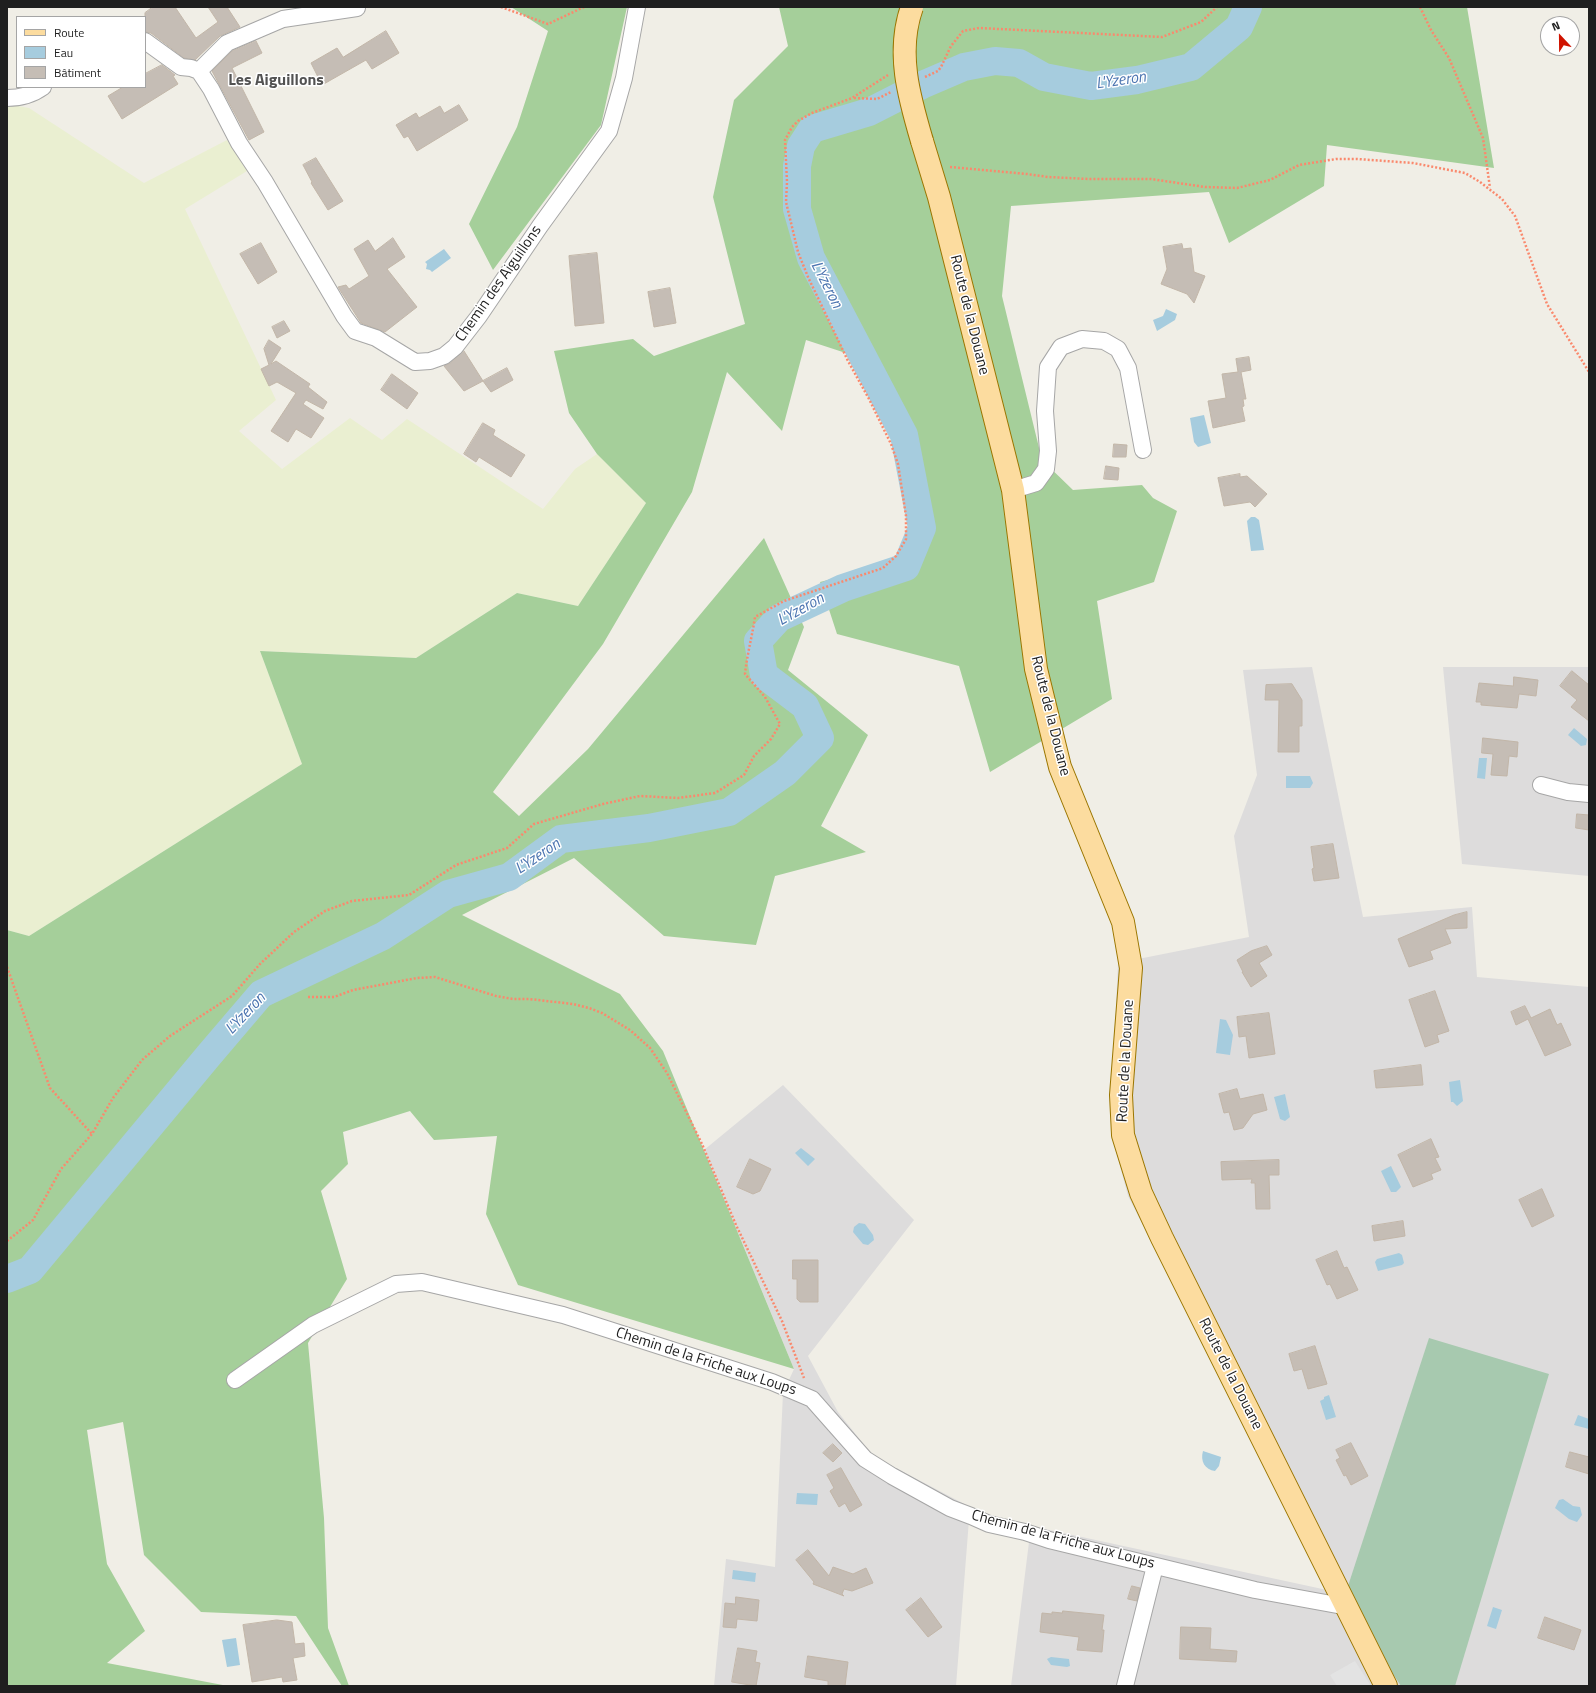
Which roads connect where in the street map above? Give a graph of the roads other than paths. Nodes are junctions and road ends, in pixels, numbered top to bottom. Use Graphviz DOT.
graph roads {
  1 [pos="637,7"];
  2 [pos="912,7"];
  3 [pos="356,8"];
  4 [pos="146,42"];
  5 [pos="199,71"];
  6 [pos="42,88"];
  7 [pos="7,98"];
  8 [pos="1143,450"];
  9 [pos="1014,490"];
  10 [pos="1541,785"];
  11 [pos="1589,794"];
  12 [pos="235,1380"];
  13 [pos="1155,1566"];
  14 [pos="1348,1607"];
  15 [pos="1125,1686"];
  16 [pos="1386,1686"];
  1 -- 5 [label="street, Chemin des Aiguillons"];
  2 -- 9 [label="main road, Route de la Douane, bridge"];
  3 -- 5 [label="street"];
  4 -- 5 [label="street"];
  6 -- 7 [label="street"];
  8 -- 9 [label="street"];
  9 -- 14 [label="main road, Route de la Douane"];
  10 -- 11 [label="street"];
  12 -- 13 [label="street, Chemin de la Friche aux Loups"];
  13 -- 14 [label="street, Chemin de la Friche aux Loups"];
  13 -- 15 [label="street"];
  14 -- 16 [label="main road, Route de la Douane"];
}
